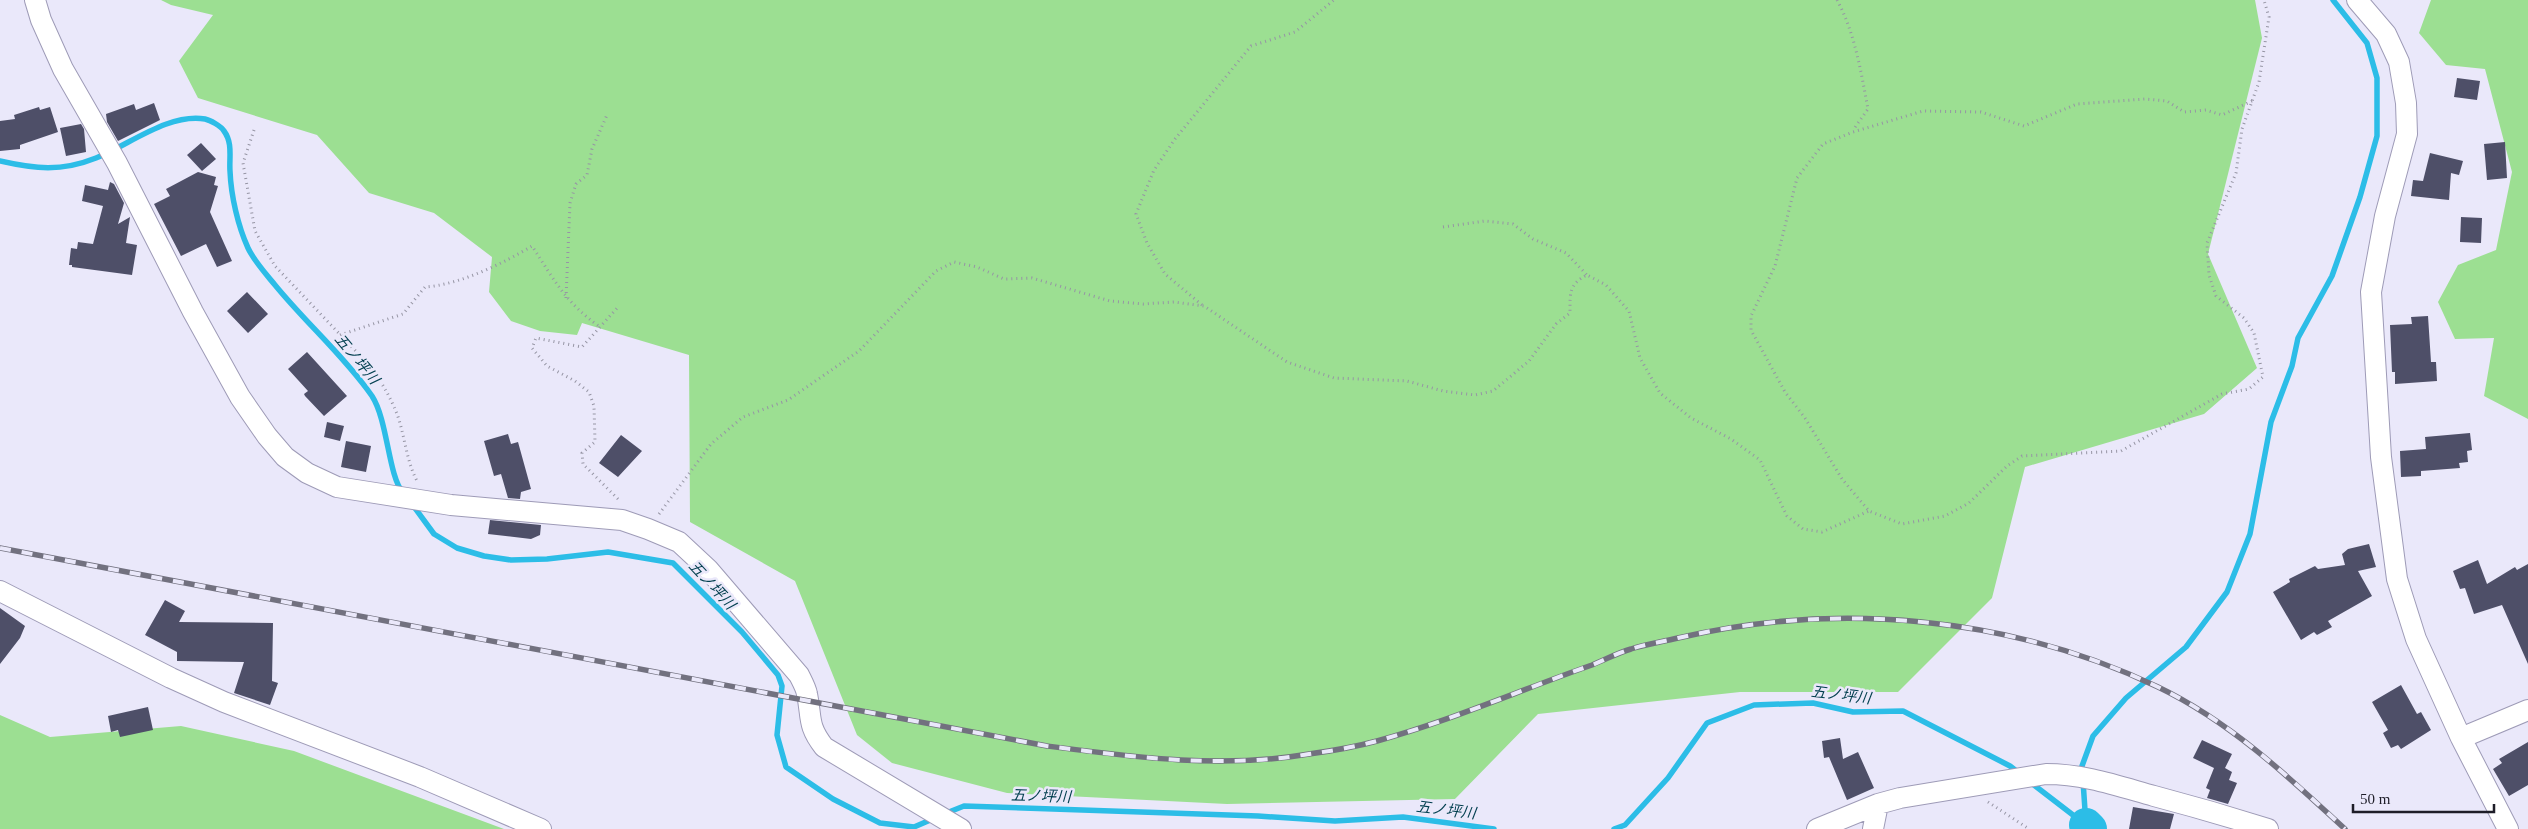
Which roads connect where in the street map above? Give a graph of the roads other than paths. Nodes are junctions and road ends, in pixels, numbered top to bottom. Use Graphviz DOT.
graph roads {
  1 [pos="35,0"];
  2 [pos="2357,0"];
  3 [pos="0,591"];
  4 [pos="2528,710"];
  5 [pos="2461,738"];
  6 [pos="1878,804"];
  7 [pos="541,829"];
  8 [pos="960,829"];
  9 [pos="1817,829"];
  10 [pos="1873,829"];
  11 [pos="2268,829"];
  12 [pos="2508,829"];
  1 -- 8 [label="street"];
  2 -- 5 [label="street"];
  3 -- 7 [label="street"];
  4 -- 5 [label="street"];
  5 -- 12 [label="street"];
  6 -- 9 [label="street"];
  6 -- 10 [label="street"];
  6 -- 11 [label="street"];
}
